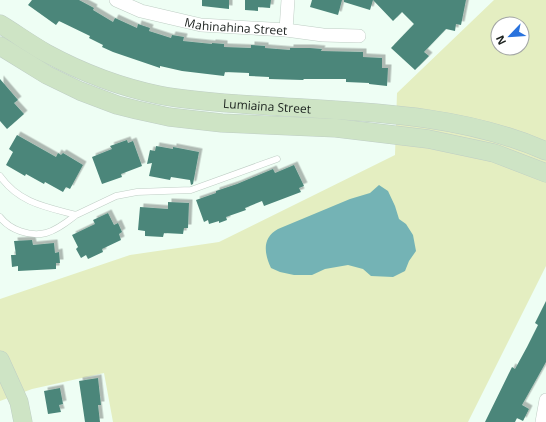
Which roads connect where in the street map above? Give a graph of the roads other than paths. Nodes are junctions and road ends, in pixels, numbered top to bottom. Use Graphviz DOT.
graph roads {
  1 [pos="116,0"];
  2 [pos="288,0"];
  3 [pos="0,24"];
  4 [pos="286,30"];
  5 [pos="359,36"];
  6 [pos="0,46"];
  7 [pos="546,151"];
  8 [pos="277,159"];
  9 [pos="546,173"];
  10 [pos="0,176"];
  11 [pos="76,215"];
  12 [pos="0,217"];
  13 [pos="0,360"];
  14 [pos="546,400"];
  15 [pos="23,422"];
  16 [pos="542,422"];
  1 -- 4 [label="street, Mahinahina Street"];
  2 -- 4 [label="street"];
  3 -- 7 [label="main road, Lumiaina Street"];
  4 -- 5 [label="street, Mahinahina Street"];
  6 -- 9 [label="main road, Lumiaina Street"];
  8 -- 11 [label="lane"];
  10 -- 11 [label="lane"];
  11 -- 12 [label="lane"];
  13 -- 15 [label="main road"];
  14 -- 16 [label="street"];
}
